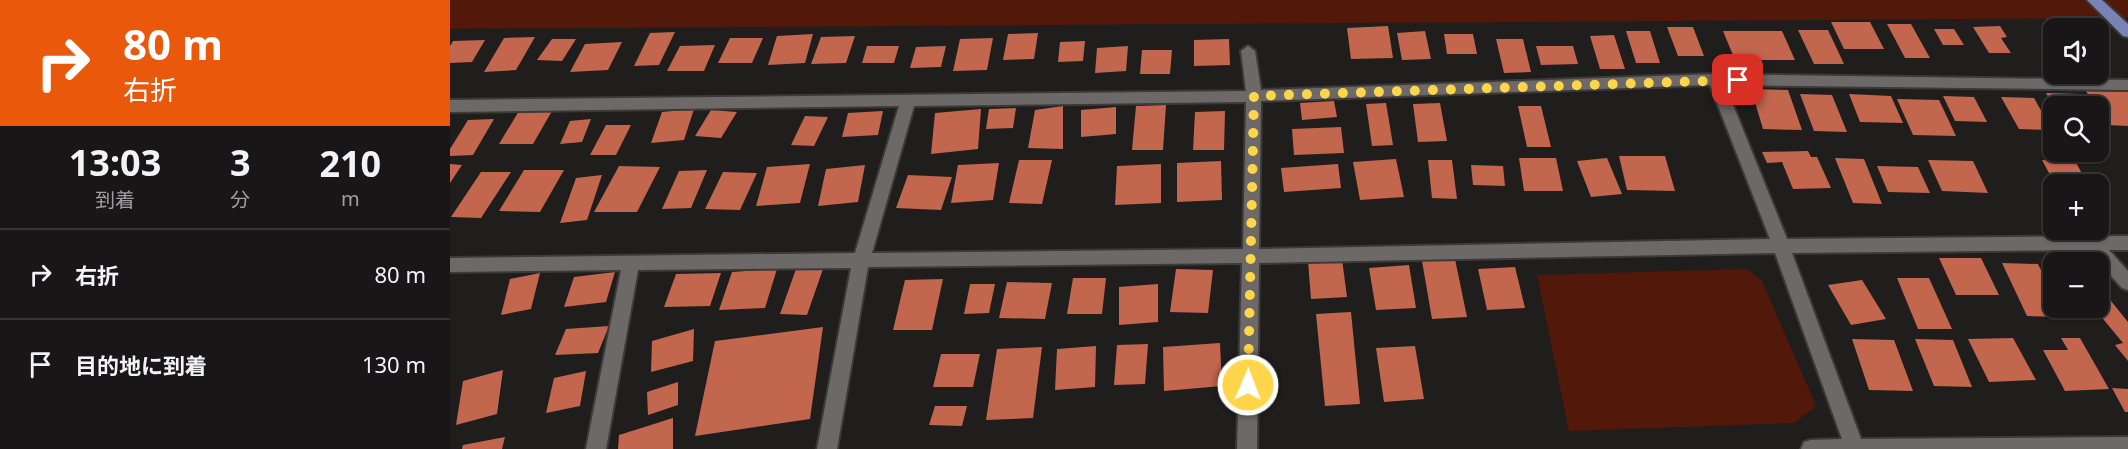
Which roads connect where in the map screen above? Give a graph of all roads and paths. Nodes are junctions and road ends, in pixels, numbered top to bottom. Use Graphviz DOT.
graph roads {
  1 [pos="2094,0"];
  2 [pos="2128,32"];
  3 [pos="1248,51"];
  4 [pos="1715,79"];
  5 [pos="2128,85"];
  6 [pos="1254,96"];
  7 [pos="908,100"];
  8 [pos="450,106"];
  9 [pos="2128,243"];
  10 [pos="2093,244"];
  11 [pos="1781,246"];
  12 [pos="1250,256"];
  13 [pos="861,261"];
  14 [pos="631,263"];
  15 [pos="450,265"];
  16 [pos="2128,283"];
  17 [pos="2128,446"];
  18 [pos="1855,448"];
  19 [pos="596,449"];
  20 [pos="827,449"];
  21 [pos="1247,449"];
  22 [pos="1811,449"];
  1 -- 2 [label="main road"];
  3 -- 6 [label="street"];
  4 -- 5 [label="street"];
  4 -- 6 [label="street"];
  4 -- 11 [label="street"];
  6 -- 7 [label="street"];
  6 -- 12 [label="street"];
  7 -- 8 [label="street"];
  7 -- 13 [label="street"];
  9 -- 10 [label="street"];
  10 -- 11 [label="street"];
  10 -- 16 [label="street"];
  11 -- 12 [label="street"];
  11 -- 18 [label="street"];
  12 -- 13 [label="street"];
  12 -- 21 [label="street"];
  13 -- 14 [label="street"];
  13 -- 20 [label="street"];
  14 -- 15 [label="street"];
  14 -- 19 [label="street"];
  17 -- 18 [label="street"];
  18 -- 22 [label="street"];
}
